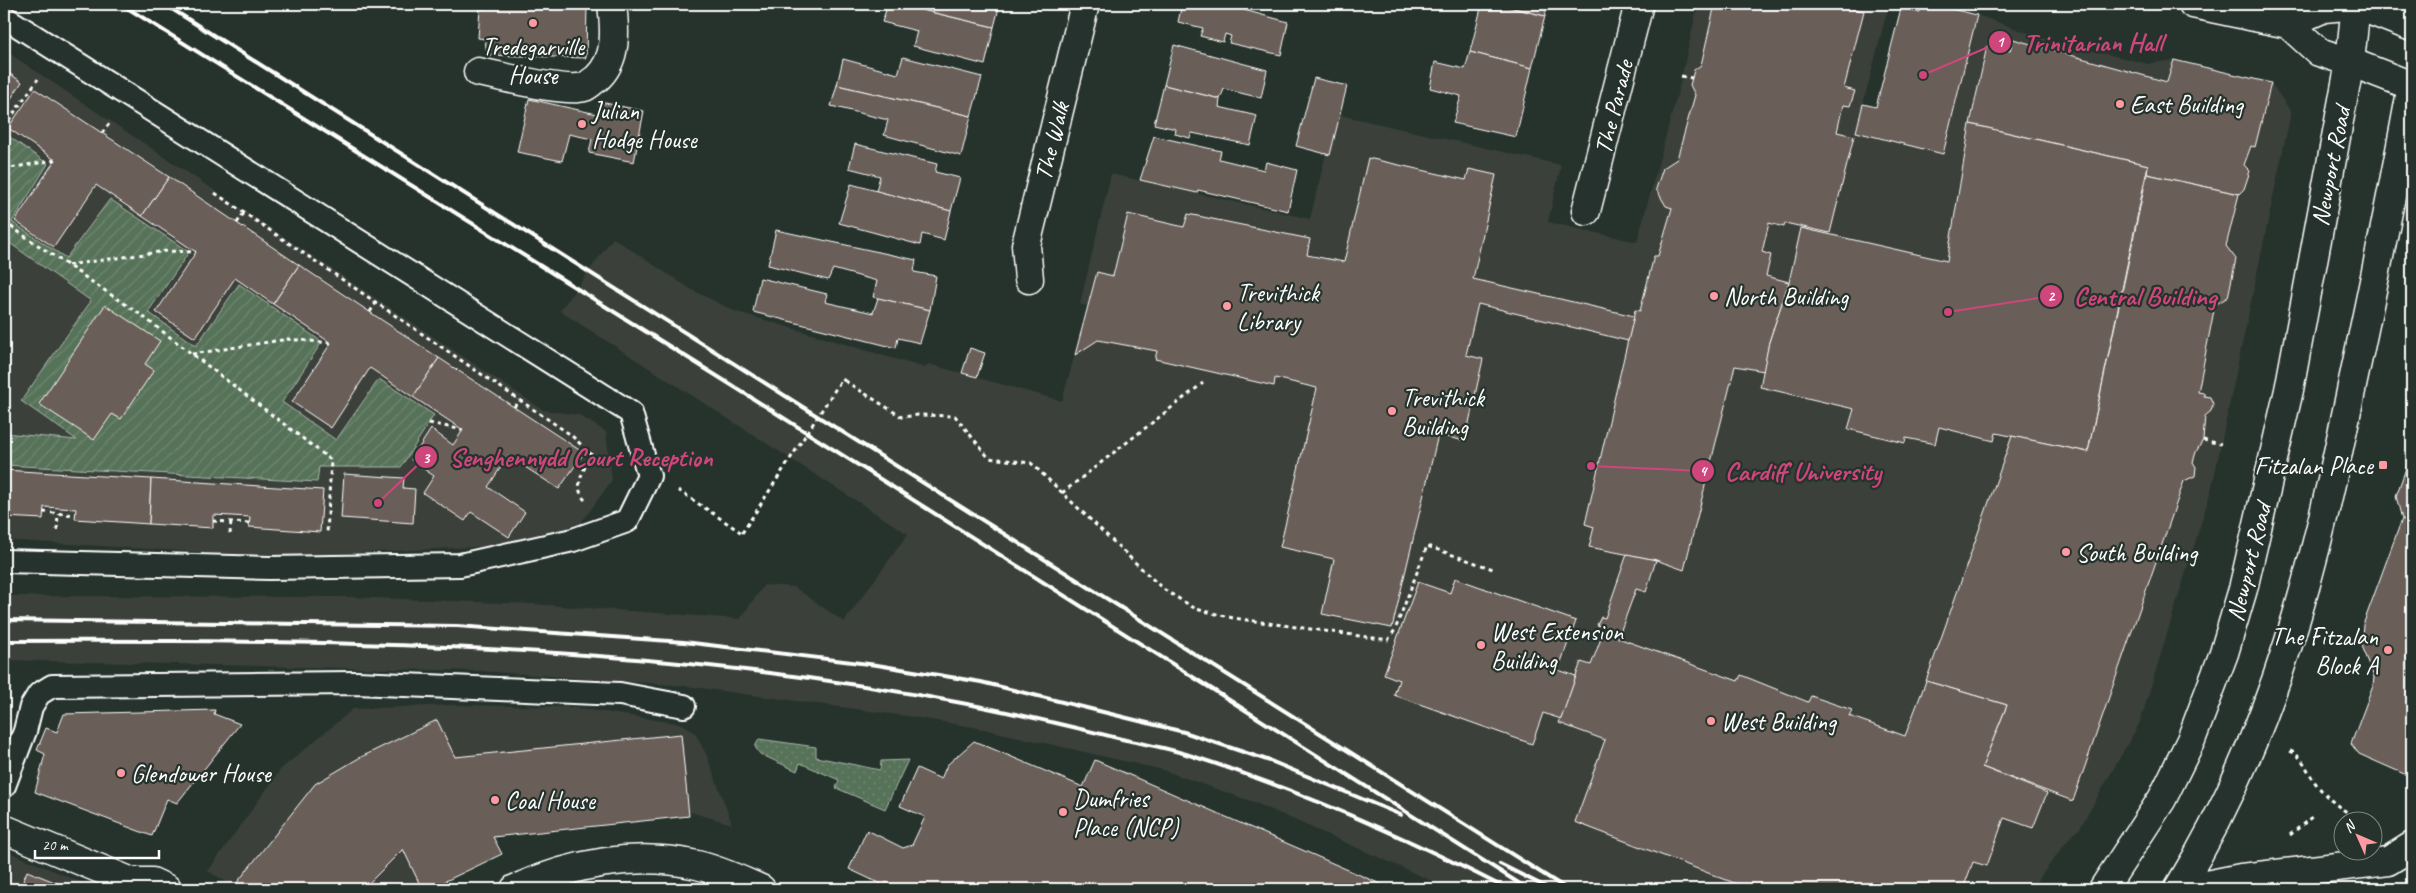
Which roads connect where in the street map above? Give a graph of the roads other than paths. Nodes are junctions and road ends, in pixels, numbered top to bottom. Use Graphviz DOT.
graph roads {
  1 [pos="612,4"];
  2 [pos="1085,4"];
  3 [pos="1639,4"];
  4 [pos="2193,4"];
  5 [pos="2356,4"];
  6 [pos="4,17"];
  7 [pos="2288,24"];
  8 [pos="2412,26"];
  9 [pos="2350,62"];
  10 [pos="478,72"];
  11 [pos="2412,86"];
  12 [pos="1586,211"];
  13 [pos="1029,279"];
  14 [pos="4,561"];
  15 [pos="684,706"];
  16 [pos="25,731"];
  17 [pos="4,738"];
  18 [pos="4,786"];
  19 [pos="4,829"];
  20 [pos="2412,846"];
  21 [pos="167,889"];
  22 [pos="515,889"];
  23 [pos="761,889"];
  24 [pos="2104,889"];
  25 [pos="2178,889"];
  26 [pos="2186,889"];
  1 -- 10 [label="main road"];
  2 -- 13 [label="main road, The Walk"];
  3 -- 12 [label="main road, The Parade"];
  4 -- 7 [label="main road"];
  5 -- 7 [label="main road"];
  5 -- 8 [label="main road"];
  5 -- 9 [label="main road, Newport Road"];
  6 -- 14 [label="lane"];
  7 -- 9 [label="main road"];
  9 -- 11 [label="main road"];
  9 -- 24 [label="main road, Newport Road"];
  11 -- 25 [label="main road"];
  15 -- 16 [label="lane"];
  16 -- 17 [label="lane"];
  16 -- 18 [label="lane"];
  19 -- 21 [label="main road"];
  20 -- 26 [label="main road"];
  22 -- 23 [label="main road"];
}
